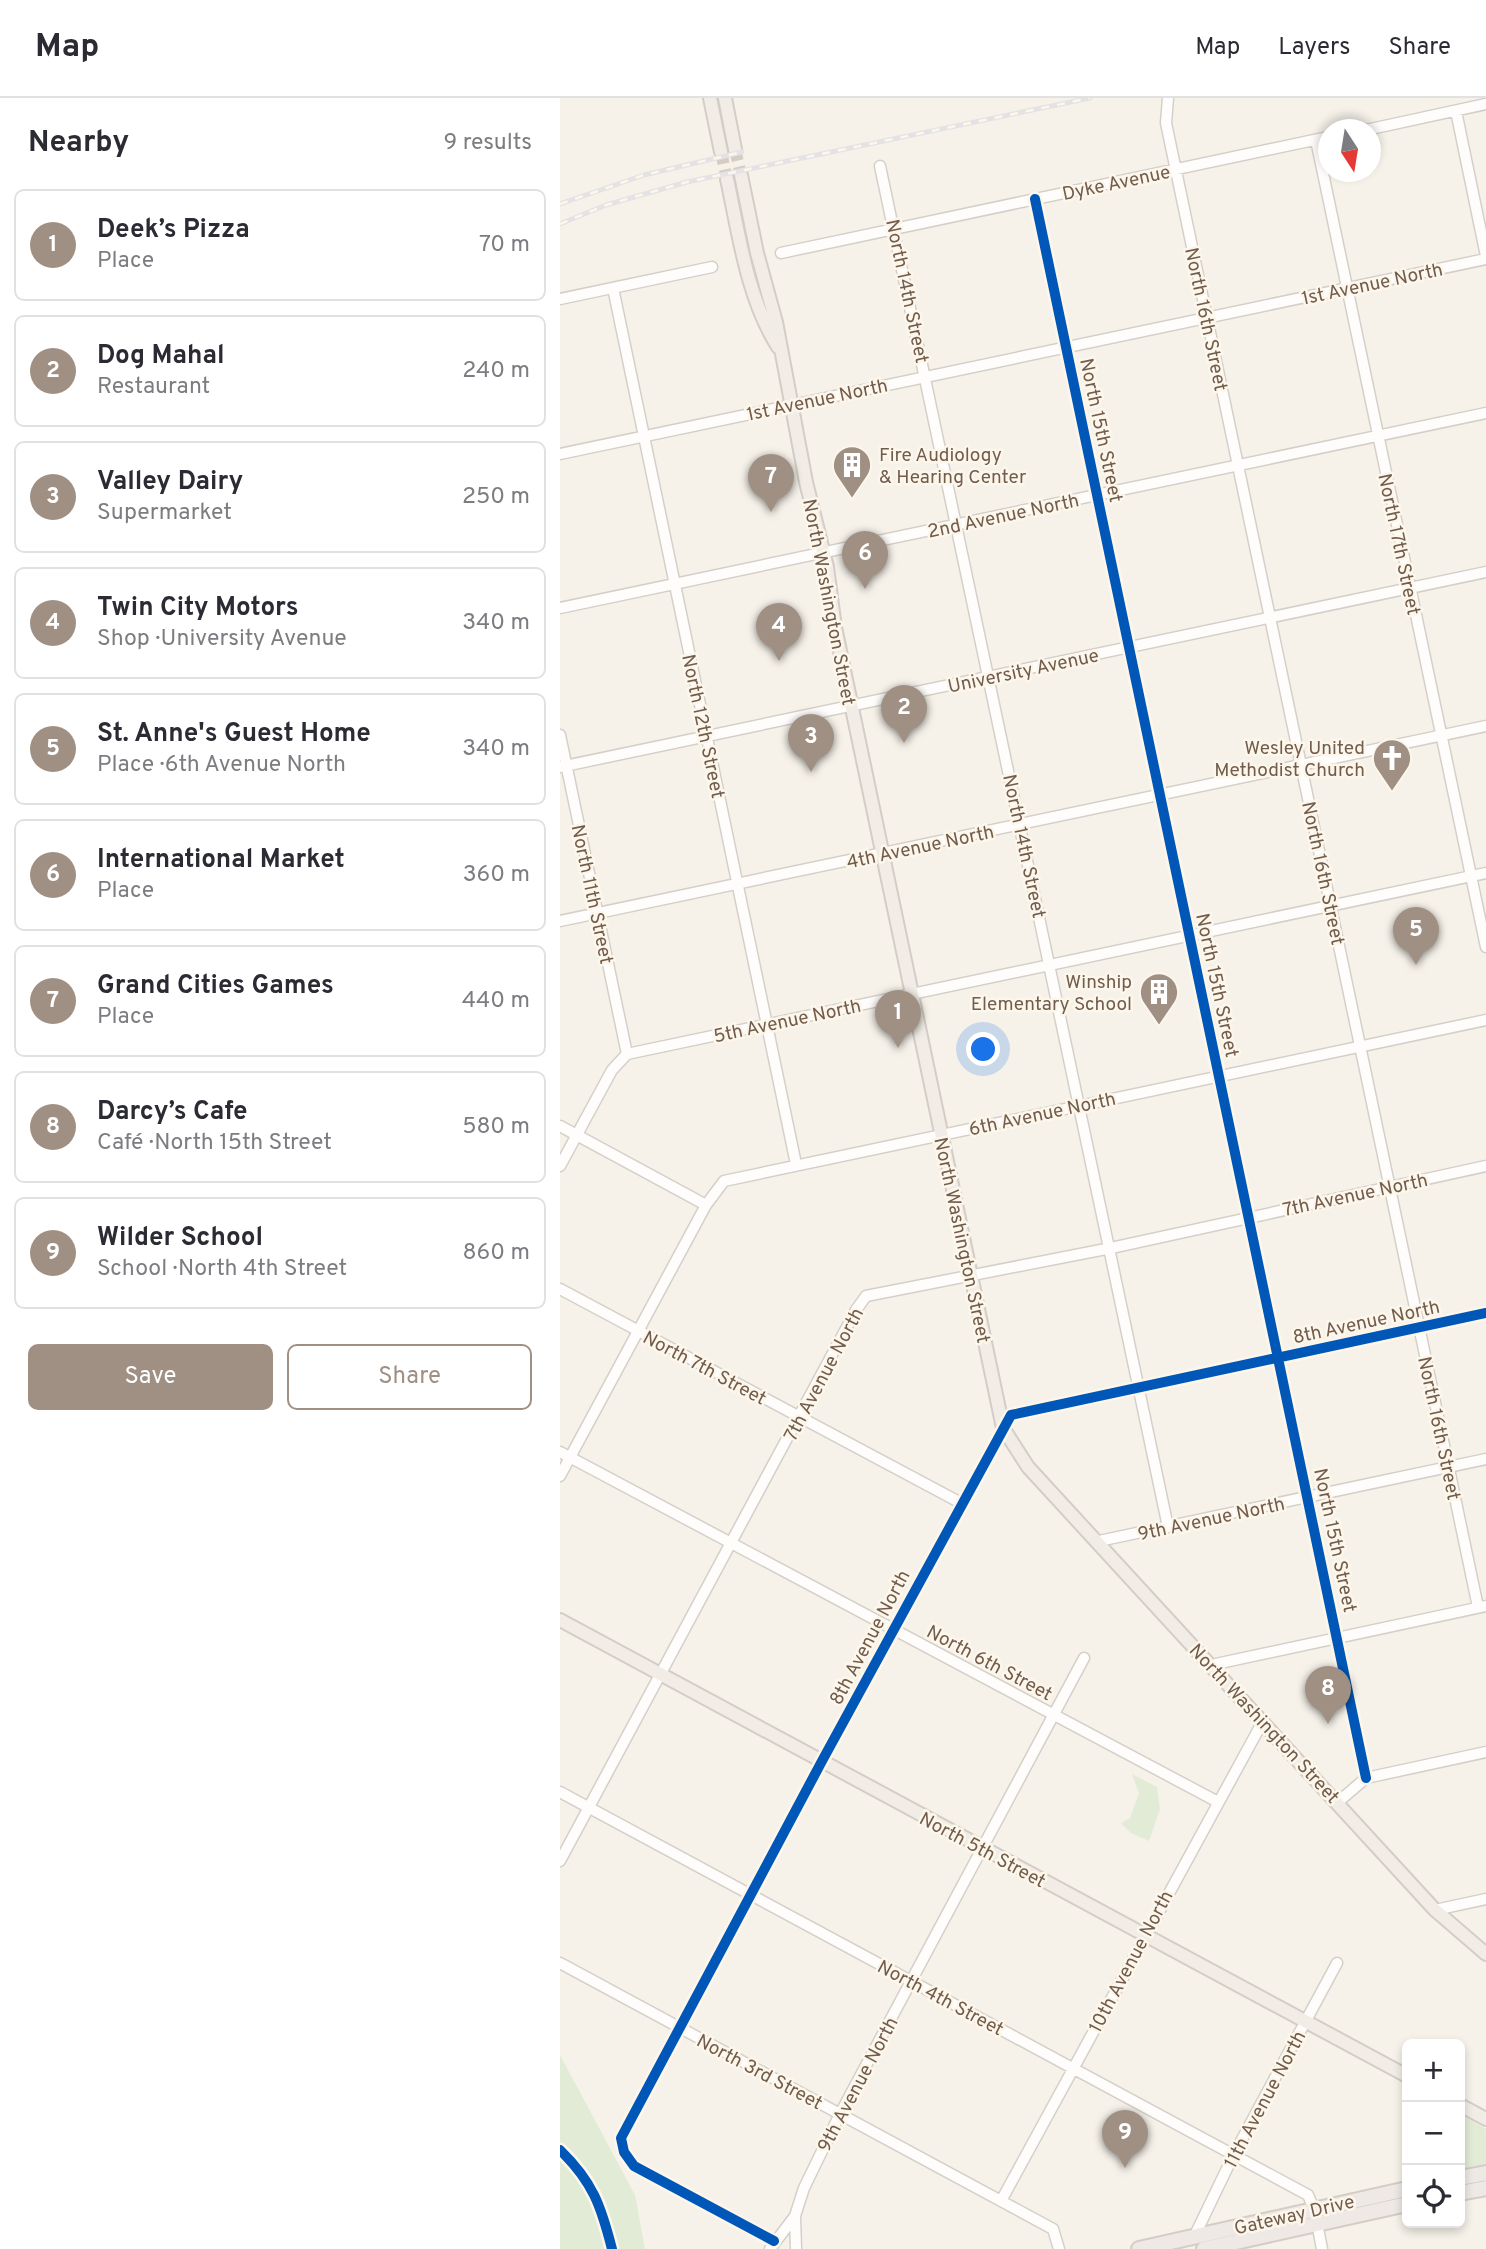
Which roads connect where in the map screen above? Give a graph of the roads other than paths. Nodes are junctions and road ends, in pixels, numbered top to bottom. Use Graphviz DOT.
graph roads {
  1 [pos="710,98"];
  2 [pos="725,98"];
  3 [pos="1168,98"];
  4 [pos="1486,104"];
  5 [pos="1456,110"];
  6 [pos="1381,127"];
  7 [pos="1318,139"];
  8 [pos="1315,140"];
  9 [pos="735,149"];
  10 [pos="721,152"];
  11 [pos="880,166"];
  12 [pos="1175,169"];
  13 [pos="741,175"];
  14 [pos="727,179"];
  15 [pos="1035,199"];
  16 [pos="895,228"];
  17 [pos="781,253"];
  18 [pos="1486,257"];
  19 [pos="712,267"];
  20 [pos="613,288"];
  21 [pos="1347,288"];
  22 [pos="560,299"];
  23 [pos="1207,318"];
  24 [pos="1066,348"];
  25 [pos="780,350"];
  26 [pos="927,376"];
  27 [pos="791,405"];
  28 [pos="1486,413"];
  29 [pos="644,436"];
  30 [pos="1378,436"];
  31 [pos="560,454"];
  32 [pos="1238,465"];
  33 [pos="1097,495"];
  34 [pos="957,524"];
  35 [pos="823,554"];
  36 [pos="1486,572"];
  37 [pos="674,584"];
  38 [pos="1410,588"];
  39 [pos="560,608"];
  40 [pos="1269,617"];
  41 [pos="1129,647"];
  42 [pos="990,677"];
  43 [pos="851,706"];
  44 [pos="1486,726"];
  45 [pos="560,735"];
  46 [pos="706,736"];
  47 [pos="1441,736"];
  48 [pos="563,766"];
  49 [pos="1301,766"];
  50 [pos="1161,795"];
  51 [pos="1021,824"];
  52 [pos="882,854"];
  53 [pos="1486,873"];
  54 [pos="1472,876"];
  55 [pos="737,884"];
  56 [pos="1331,905"];
  57 [pos="597,914"];
  58 [pos="560,921"];
  59 [pos="1190,935"];
  60 [pos="1486,947"];
  61 [pos="1051,965"];
  62 [pos="911,994"];
  63 [pos="1486,1020"];
  64 [pos="767,1024"];
  65 [pos="1360,1045"];
  66 [pos="627,1054"];
  67 [pos="1220,1076"];
  68 [pos="1079,1104"];
  69 [pos="560,1126"];
  70 [pos="941,1134"];
  71 [pos="576,1135"];
  72 [pos="796,1164"];
  73 [pos="560,1166"];
  74 [pos="1486,1166"];
  75 [pos="1389,1187"];
  76 [pos="706,1205"];
  77 [pos="1249,1217"];
  78 [pos="1111,1248"];
  79 [pos="970,1276"];
  80 [pos="560,1289"];
  81 [pos="1486,1313"];
  82 [pos="1419,1327"];
  83 [pos="637,1331"];
  84 [pos="1280,1357"];
  85 [pos="1138,1387"];
  86 [pos="800,1418"];
  87 [pos="1003,1428"];
  88 [pos="565,1455"];
  89 [pos="1486,1460"];
  90 [pos="1448,1467"];
  91 [pos="560,1476"];
  92 [pos="1309,1498"];
  93 [pos="961,1503"];
  94 [pos="1168,1527"];
  95 [pos="1099,1541"];
  96 [pos="732,1544"];
  97 [pos="1482,1607"];
  98 [pos="560,1620"];
  99 [pos="893,1631"];
  100 [pos="1338,1637"];
  101 [pos="1084,1658"];
  102 [pos="1211,1665"];
  103 [pos="661,1674"];
  104 [pos="1055,1716"];
  105 [pos="1262,1723"];
  106 [pos="1486,1752"];
  107 [pos="822,1761"];
  108 [pos="1366,1779"];
  109 [pos="560,1792"];
  110 [pos="1219,1802"];
  111 [pos="1338,1802"];
  112 [pos="589,1808"];
  113 [pos="984,1849"];
  114 [pos="560,1861"];
  115 [pos="750,1895"];
  116 [pos="1486,1899"];
  117 [pos="1435,1910"];
  118 [pos="1144,1935"];
  119 [pos="1486,1954"];
  120 [pos="560,1963"];
  121 [pos="1337,1964"];
  122 [pos="912,1981"];
  123 [pos="1306,2021"];
  124 [pos="679,2028"];
  125 [pos="1073,2068"];
  126 [pos="1402,2073"];
  127 [pos="1465,2108"];
  128 [pos="840,2114"];
  129 [pos="1486,2119"];
  130 [pos="1234,2154"];
  131 [pos="1486,2173"];
  132 [pos="1465,2177"];
  133 [pos="1486,2188"];
  134 [pos="1402,2190"];
  135 [pos="1465,2192"];
  136 [pos="1001,2201"];
  137 [pos="1402,2205"];
  138 [pos="1315,2216"];
  139 [pos="795,2217"];
  140 [pos="1194,2236"];
  141 [pos="772,2245"];
  142 [pos="796,2249"];
  143 [pos="1059,2249"];
  144 [pos="1139,2249"];
  145 [pos="1183,2249"];
  146 [pos="1204,2249"];
  147 [pos="1322,2249"];
  1 -- 10 [label="main road"];
  2 -- 9 [label="main road"];
  3 -- 12 [label="street, North 16th Street"];
  4 -- 5 [label="street"];
  5 -- 6 [label="street"];
  5 -- 18 [label="street"];
  7 -- 8 [label="street, Dyke Avenue"];
  8 -- 12 [label="street, Dyke Avenue"];
  8 -- 21 [label="street, North 17th Street"];
  11 -- 16 [label="street, North 14th Street"];
  12 -- 15 [label="street, Dyke Avenue"];
  12 -- 23 [label="street, North 16th Street"];
  13 -- 25 [label="main road, North Washington Street"];
  14 -- 25 [label="main road, North Washington Street"];
  15 -- 16 [label="street, Dyke Avenue"];
  15 -- 24 [label="street, North 15th Street"];
  16 -- 17 [label="street, Dyke Avenue"];
  16 -- 26 [label="street, North 14th Street"];
  18 -- 21 [label="street, 1st Avenue North"];
  19 -- 20 [label="street"];
  20 -- 22 [label="street"];
  20 -- 29 [label="street, North 12th Street"];
  21 -- 23 [label="street, 1st Avenue North"];
  21 -- 30 [label="street, North 17th Street"];
  23 -- 24 [label="street, 1st Avenue North"];
  23 -- 32 [label="street, North 16th Street"];
  24 -- 26 [label="street, 1st Avenue North"];
  24 -- 33 [label="street, North 15th Street"];
  25 -- 27 [label="main road, North Washington Street"];
  26 -- 27 [label="street, 1st Avenue North"];
  26 -- 34 [label="street, North 14th Street"];
  27 -- 29 [label="street, 1st Avenue North"];
  27 -- 35 [label="main road, North Washington Street"];
  28 -- 30 [label="street, 2nd Avenue North"];
  29 -- 31 [label="street, 1st Avenue North"];
  29 -- 37 [label="street, North 12th Street"];
  30 -- 32 [label="street, 2nd Avenue North"];
  30 -- 38 [label="street, North 17th Street"];
  32 -- 33 [label="street, 2nd Avenue North"];
  32 -- 40 [label="street, North 16th Street"];
  33 -- 34 [label="street, 2nd Avenue North"];
  33 -- 41 [label="street, North 15th Street"];
  34 -- 35 [label="street, 2nd Avenue North"];
  34 -- 42 [label="street, North 14th Street"];
  35 -- 37 [label="street, 2nd Avenue North"];
  35 -- 43 [label="main road, North Washington Street"];
  36 -- 38 [label="street, University Avenue"];
  37 -- 39 [label="street, 2nd Avenue North"];
  37 -- 46 [label="street, North 12th Street"];
  38 -- 40 [label="street, University Avenue"];
  38 -- 47 [label="street, North 17th Street"];
  40 -- 41 [label="street, University Avenue"];
  40 -- 49 [label="street, North 16th Street"];
  41 -- 42 [label="street, University Avenue"];
  41 -- 50 [label="street, North 15th Street"];
  42 -- 43 [label="street, University Avenue"];
  42 -- 51 [label="street, North 14th Street"];
  43 -- 46 [label="street, University Avenue"];
  43 -- 52 [label="main road, North Washington Street"];
  44 -- 47 [label="street, 4th Avenue North"];
  45 -- 48 [label="street, North 11th Street"];
  46 -- 48 [label="street, University Avenue"];
  46 -- 55 [label="street, North 12th Street"];
  47 -- 49 [label="street, 4th Avenue North"];
  47 -- 54 [label="street, North 17th Street"];
  48 -- 57 [label="street, North 11th Street"];
  49 -- 50 [label="street, 4th Avenue North"];
  49 -- 56 [label="street, North 16th Street"];
  50 -- 51 [label="street, 4th Avenue North"];
  50 -- 59 [label="street, North 15th Street"];
  51 -- 52 [label="street, 4th Avenue North"];
  51 -- 61 [label="street, North 14th Street"];
  52 -- 55 [label="street, 4th Avenue North"];
  52 -- 62 [label="main road, North Washington Street"];
  53 -- 54 [label="street, 5th Avenue North"];
  54 -- 56 [label="street, 5th Avenue North"];
  54 -- 60 [label="street, North 17th Street"];
  55 -- 57 [label="street, 4th Avenue North"];
  55 -- 64 [label="street, North 12th Street"];
  56 -- 59 [label="street, 5th Avenue North"];
  56 -- 65 [label="street, North 16th Street"];
  57 -- 58 [label="street, 4th Avenue North"];
  57 -- 66 [label="street, North 11th Street"];
  59 -- 61 [label="street, 5th Avenue North"];
  59 -- 67 [label="street, North 15th Street"];
  61 -- 62 [label="street, 5th Avenue North"];
  61 -- 68 [label="street, North 14th Street"];
  62 -- 64 [label="street, 5th Avenue North"];
  62 -- 70 [label="main road, North Washington Street"];
  63 -- 65 [label="street, 6th Avenue North"];
  64 -- 66 [label="street, 5th Avenue North"];
  64 -- 72 [label="street, North 12th Street"];
  65 -- 67 [label="street, 6th Avenue North"];
  65 -- 75 [label="street, North 16th Street"];
  66 -- 71 [label="street"];
  67 -- 68 [label="street, 6th Avenue North"];
  67 -- 77 [label="street, North 15th Street"];
  68 -- 70 [label="street, 6th Avenue North"];
  68 -- 78 [label="street, North 14th Street"];
  69 -- 71 [label="street"];
  70 -- 72 [label="street, 6th Avenue North"];
  70 -- 79 [label="main road, North Washington Street"];
  71 -- 73 [label="street"];
  71 -- 76 [label="street"];
  72 -- 76 [label="street, 6th Avenue North"];
  74 -- 75 [label="street, 7th Avenue North"];
  75 -- 77 [label="street, 7th Avenue North"];
  75 -- 82 [label="street, North 16th Street"];
  76 -- 83 [label="street, 6th Avenue North"];
  77 -- 78 [label="street, 7th Avenue North"];
  77 -- 84 [label="street, North 15th Street"];
  78 -- 79 [label="street, 7th Avenue North"];
  78 -- 85 [label="street, North 14th Street"];
  79 -- 86 [label="street, 7th Avenue North"];
  79 -- 87 [label="main road, North Washington Street"];
  80 -- 83 [label="street, North 7th Street"];
  81 -- 82 [label="street, 8th Avenue North"];
  82 -- 84 [label="street, 8th Avenue North"];
  82 -- 90 [label="street, North 16th Street"];
  83 -- 86 [label="street, North 7th Street"];
  83 -- 88 [label="street, 6th Avenue North"];
  84 -- 85 [label="street, 8th Avenue North"];
  84 -- 92 [label="street, North 15th Street"];
  85 -- 87 [label="street, 8th Avenue North"];
  85 -- 94 [label="street, North 14th Street"];
  86 -- 93 [label="street, North 7th Street"];
  86 -- 96 [label="street, 7th Avenue North"];
  87 -- 93 [label="street, 8th Avenue North"];
  87 -- 95 [label="main road, North Washington Street"];
  88 -- 91 [label="street, 6th Avenue North"];
  88 -- 96 [label="street, North 6th Street"];
  89 -- 90 [label="street, 9th Avenue North"];
  90 -- 92 [label="street, 9th Avenue North"];
  90 -- 97 [label="street, North 16th Street"];
  92 -- 94 [label="street, 9th Avenue North"];
  92 -- 100 [label="street, North 15th Street"];
  93 -- 99 [label="street, 8th Avenue North"];
  94 -- 95 [label="street, 9th Avenue North"];
  95 -- 102 [label="main road, North Washington Street"];
  96 -- 99 [label="street, North 6th Street"];
  96 -- 103 [label="street, 7th Avenue North"];
  97 -- 100 [label="street"];
  98 -- 103 [label="main road, North 5th Street"];
  99 -- 104 [label="street, North 6th Street"];
  99 -- 107 [label="street, 8th Avenue North"];
  100 -- 102 [label="street"];
  100 -- 108 [label="street, North 15th Street"];
  101 -- 104 [label="street, 9th Avenue North"];
  102 -- 105 [label="main road, North Washington Street"];
  103 -- 107 [label="main road, North 5th Street"];
  103 -- 112 [label="street, 7th Avenue North"];
  104 -- 110 [label="street, North 6th Street"];
  104 -- 113 [label="street, 9th Avenue North"];
  105 -- 110 [label="street, 10th Avenue North"];
  105 -- 111 [label="main road, North Washington Street"];
  106 -- 108 [label="street"];
  107 -- 113 [label="main road, North 5th Street"];
  107 -- 115 [label="street, 8th Avenue North"];
  108 -- 111 [label="street"];
  109 -- 112 [label="street, North 4th Street"];
  110 -- 118 [label="street, 10th Avenue North"];
  111 -- 117 [label="main road, North Washington Street"];
  112 -- 114 [label="street, 7th Avenue North"];
  112 -- 115 [label="street, North 4th Street"];
  113 -- 118 [label="main road, North 5th Street"];
  113 -- 122 [label="street, 9th Avenue North"];
  115 -- 122 [label="street, North 4th Street"];
  115 -- 124 [label="street, 8th Avenue North"];
  116 -- 117 [label="street"];
  117 -- 119 [label="main road, North Washington Street"];
  118 -- 123 [label="main road, North 5th Street"];
  118 -- 125 [label="street, 10th Avenue North"];
  120 -- 124 [label="street, North 3rd Street"];
  121 -- 123 [label="street, 11th Avenue North"];
  122 -- 125 [label="street, North 4th Street"];
  122 -- 128 [label="street, 9th Avenue North"];
  123 -- 126 [label="main road, North 5th Street"];
  123 -- 130 [label="street, 11th Avenue North"];
  124 -- 128 [label="street, North 3rd Street"];
  124 -- 141 [label="street, 8th Avenue North"];
  125 -- 130 [label="street, North 4th Street"];
  125 -- 136 [label="street, 10th Avenue North"];
  127 -- 129 [label="main road"];
  128 -- 136 [label="street, North 3rd Street"];
  128 -- 139 [label="street, 9th Avenue North"];
  130 -- 138 [label="street, North 4th Street"];
  130 -- 140 [label="street, 11th Avenue North"];
  131 -- 132 [label="highway"];
  133 -- 135 [label="highway"];
  134 -- 138 [label="highway, Gateway Drive"];
  136 -- 143 [label="street, North 3rd Street"];
  137 -- 138 [label="highway, Gateway Drive"];
  138 -- 140 [label="highway, Gateway Drive"];
  138 -- 146 [label="highway, Gateway Drive"];
  138 -- 147 [label="street"];
  139 -- 141 [label="street, 9th Avenue North"];
  139 -- 142 [label="street"];
  140 -- 144 [label="highway, Gateway Drive"];
  140 -- 145 [label="highway"];
}
